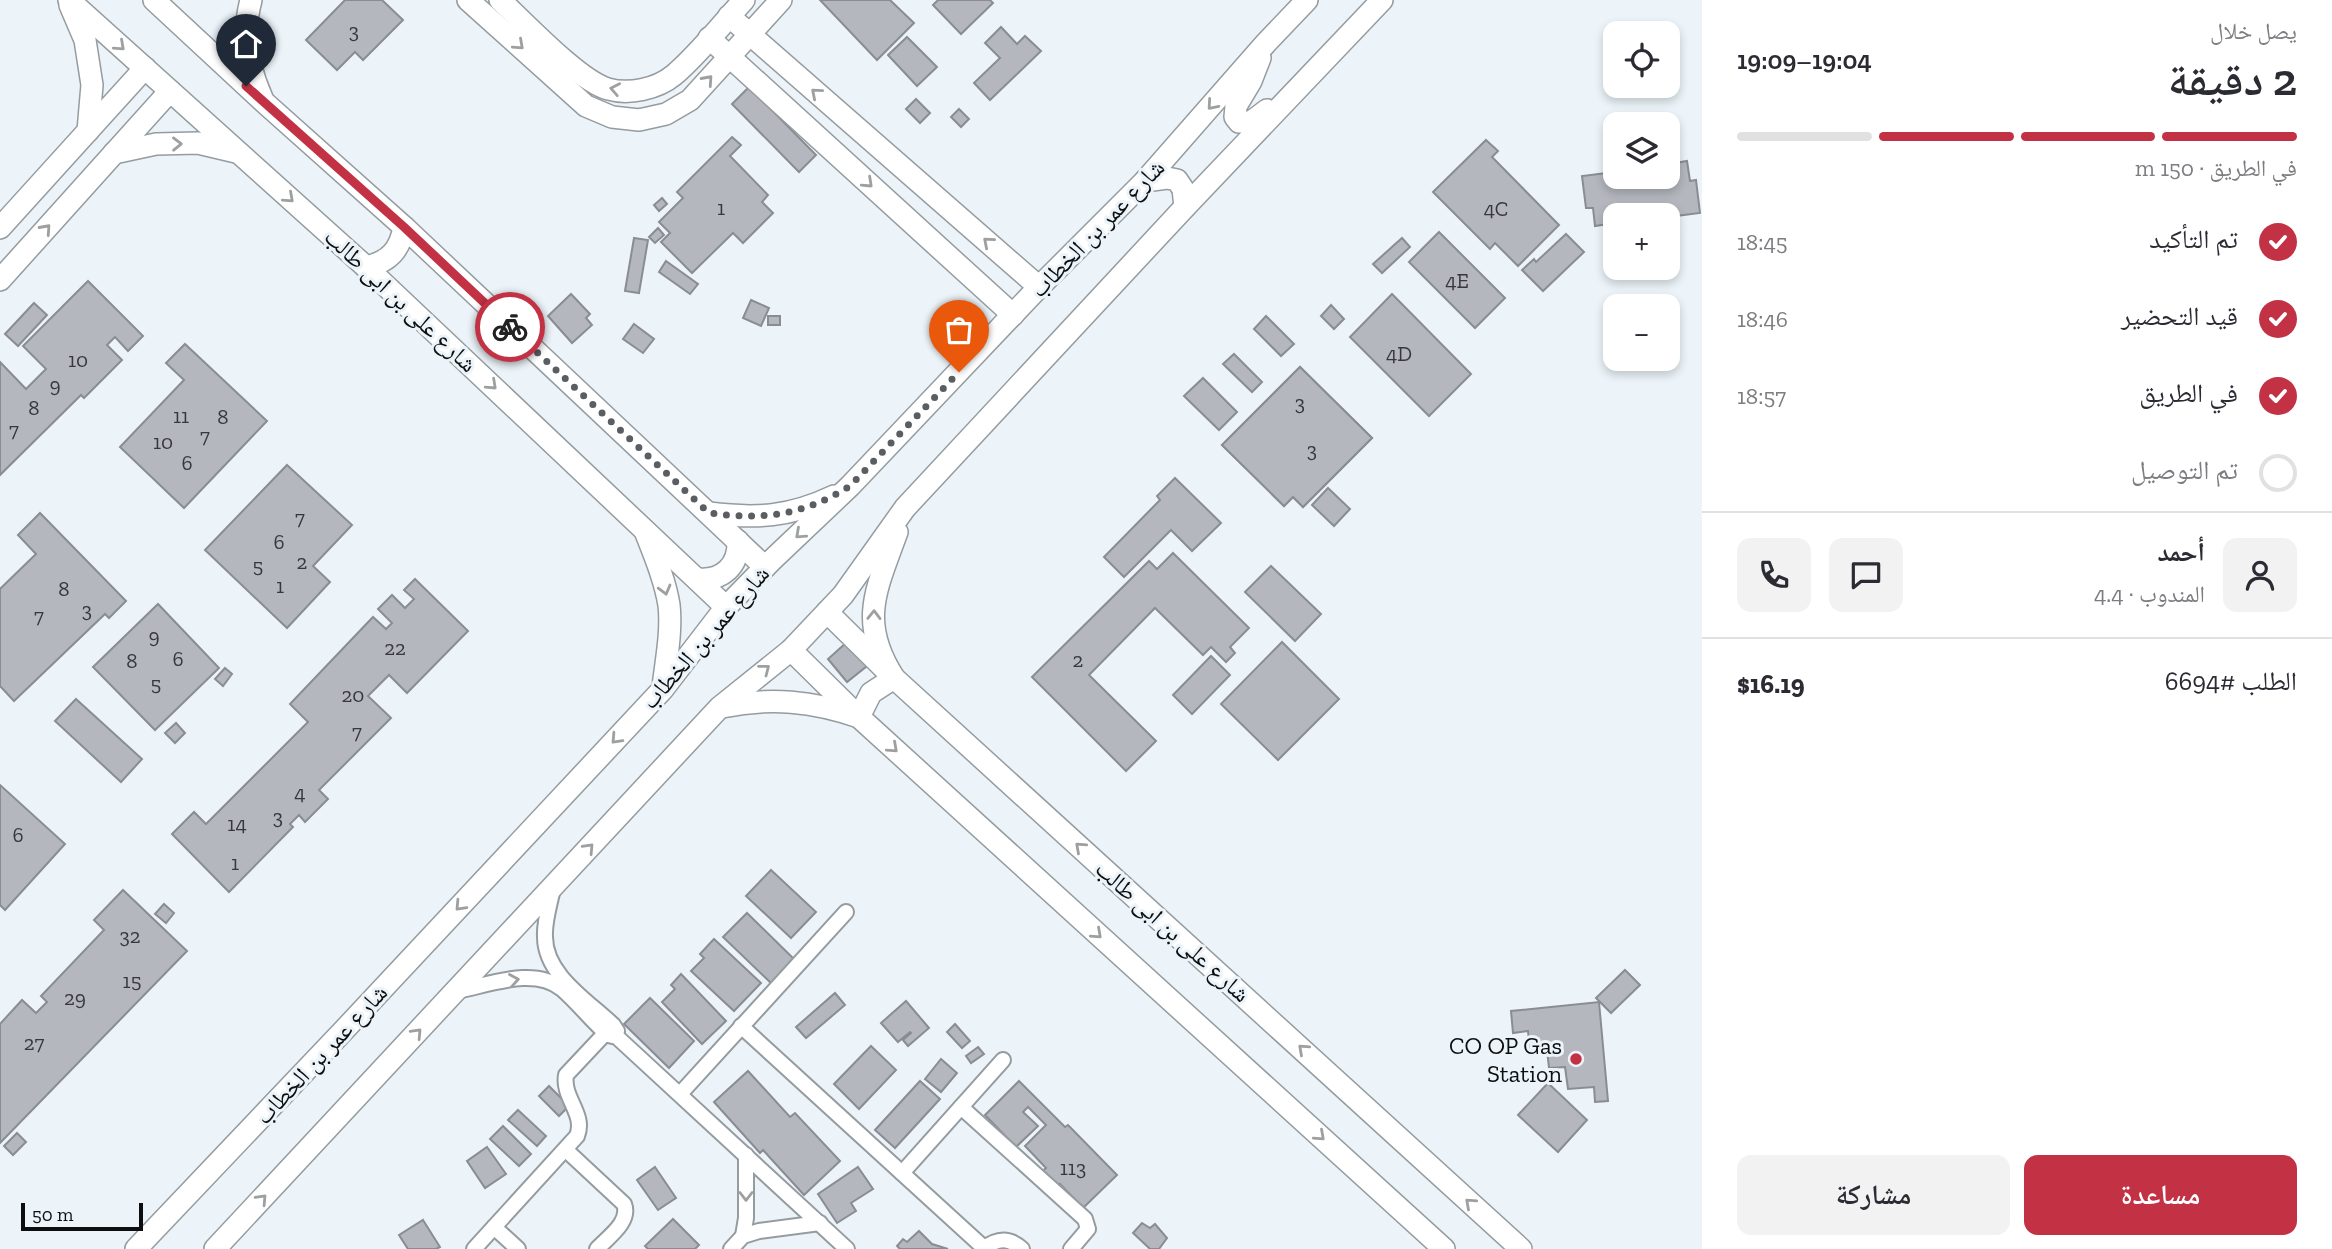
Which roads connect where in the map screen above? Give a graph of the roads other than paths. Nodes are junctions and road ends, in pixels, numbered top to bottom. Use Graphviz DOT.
graph roads {
  1 [pos="69,0"];
  2 [pos="154,0"];
  3 [pos="251,0"];
  4 [pos="468,0"];
  5 [pos="744,0"];
  6 [pos="781,0"];
  7 [pos="1307,0"];
  8 [pos="1382,0"];
  9 [pos="502,11"];
  10 [pos="729,16"];
  11 [pos="749,35"];
  12 [pos="709,38"];
  13 [pos="1266,43"];
  14 [pos="730,56"];
  15 [pos="145,68"];
  16 [pos="1307,79"];
  17 [pos="170,91"];
  18 [pos="265,103"];
  19 [pos="88,131"];
  20 [pos="866,136"];
  21 [pos="239,152"];
  22 [pos="114,153"];
  23 [pos="843,160"];
  24 [pos="1145,181"];
  25 [pos="1185,207"];
  26 [pos="404,227"];
  27 [pos="0,229"];
  28 [pos="366,267"];
  29 [pos="0,280"];
  30 [pos="1039,287"];
  31 [pos="1013,315"];
  32 [pos="850,486"];
  33 [pos="905,508"];
  34 [pos="709,513"];
  35 [pos="643,526"];
  36 [pos="738,541"];
  37 [pos="765,567"];
  38 [pos="698,579"];
  39 [pos="726,607"];
  40 [pos="827,612"];
  41 [pos="791,650"];
  42 [pos="894,678"];
  43 [pos="663,689"];
  44 [pos="720,707"];
  45 [pos="859,717"];
  46 [pos="554,887"];
  47 [pos="846,912"];
  48 [pos="457,991"];
  49 [pos="570,991"];
  50 [pos="741,1026"];
  51 [pos="612,1032"];
  52 [pos="1003,1060"];
  53 [pos="680,1094"];
  54 [pos="961,1107"];
  55 [pos="566,1150"];
  56 [pos="746,1155"];
  57 [pos="902,1172"];
  58 [pos="820,1223"];
  59 [pos="494,1227"];
  60 [pos="743,1236"];
  61 [pos="984,1248"];
  62 [pos="136,1249"];
  63 [pos="215,1249"];
  64 [pos="474,1249"];
  65 [pos="518,1249"];
  66 [pos="597,1249"];
  67 [pos="731,1249"];
  68 [pos="847,1249"];
  69 [pos="1022,1249"];
  70 [pos="1071,1249"];
  71 [pos="1444,1249"];
  72 [pos="1521,1249"];
  1 -- 15 [label="street, شارع على بن ابى طالب, one-way"];
  1 -- 19 [label="street"];
  2 -- 18 [label="street"];
  3 -- 18 [label="street"];
  4 -- 9 [label="street"];
  5 -- 10 [label="street"];
  6 -- 11 [label="street"];
  7 -- 13 [label="street, شارع عمر بن الخطاب"];
  8 -- 16 [label="street, شارع عمر بن الخطاب"];
  12 -- 9 [label="street, one-way"];
  9 -- 14 [label="street, one-way"];
  10 -- 11 [label="street"];
  10 -- 12 [label="street"];
  11 -- 14 [label="street"];
  20 -- 11 [label="street, one-way"];
  12 -- 14 [label="street"];
  13 -- 16 [label="street"];
  13 -- 24 [label="street, شارع عمر بن الخطاب, one-way"];
  14 -- 23 [label="street"];
  15 -- 17 [label="street, شارع على بن ابى طالب"];
  15 -- 19 [label="street"];
  16 -- 25 [label="street, شارع عمر بن الخطاب"];
  17 -- 21 [label="street, شارع على بن ابى طالب"];
  17 -- 22 [label="street"];
  18 -- 26 [label="street"];
  19 -- 27 [label="street"];
  20 -- 23 [label="street"];
  30 -- 20 [label="street, one-way"];
  22 -- 21 [label="street, one-way"];
  21 -- 28 [label="street, شارع على بن ابى طالب, one-way"];
  29 -- 22 [label="street, one-way"];
  23 -- 31 [label="street, one-way"];
  24 -- 25 [label="street"];
  24 -- 30 [label="street, شارع عمر بن الخطاب"];
  25 -- 33 [label="street, شارع عمر بن الخطاب"];
  26 -- 28 [label="street"];
  26 -- 34 [label="street"];
  28 -- 35 [label="street, شارع على بن ابى طالب, one-way"];
  30 -- 31 [label="street, شارع عمر بن الخطاب"];
  31 -- 32 [label="street, شارع عمر بن الخطاب"];
  32 -- 34 [label="street"];
  32 -- 37 [label="street, شارع عمر بن الخطاب, one-way"];
  33 -- 40 [label="street, شارع عمر بن الخطاب"];
  42 -- 33 [label="street, one-way"];
  34 -- 36 [label="street"];
  35 -- 38 [label="street, شارع على بن ابى طالب"];
  35 -- 43 [label="street, one-way"];
  36 -- 37 [label="street"];
  36 -- 38 [label="street"];
  37 -- 39 [label="street, شارع عمر بن الخطاب"];
  38 -- 39 [label="street, شارع على بن ابى طالب"];
  39 -- 43 [label="street, شارع عمر بن الخطاب"];
  40 -- 41 [label="street, شارع عمر بن الخطاب"];
  40 -- 42 [label="street, شارع على بن ابى طالب"];
  44 -- 41 [label="street, شارع عمر بن الخطاب, one-way"];
  41 -- 45 [label="street"];
  42 -- 45 [label="street"];
  72 -- 42 [label="street, شارع على بن ابى طالب, one-way"];
  43 -- 62 [label="street, شارع عمر بن الخطاب, one-way"];
  44 -- 45 [label="street"];
  46 -- 44 [label="street, شارع عمر بن الخطاب, one-way"];
  45 -- 71 [label="street, one-way"];
  46 -- 48 [label="street, شارع عمر بن الخطاب"];
  46 -- 49 [label="street"];
  47 -- 50 [label="street"];
  48 -- 49 [label="street, one-way"];
  63 -- 48 [label="street, شارع عمر بن الخطاب, one-way"];
  49 -- 51 [label="street"];
  50 -- 53 [label="street"];
  50 -- 57 [label="street"];
  51 -- 53 [label="street"];
  51 -- 55 [label="street"];
  52 -- 54 [label="street"];
  53 -- 56 [label="street"];
  54 -- 57 [label="street"];
  54 -- 70 [label="street"];
  55 -- 59 [label="street"];
  55 -- 66 [label="street"];
  56 -- 58 [label="street"];
  56 -- 60 [label="street, one-way"];
  57 -- 61 [label="street"];
  58 -- 60 [label="street"];
  58 -- 68 [label="street"];
  59 -- 64 [label="street"];
  59 -- 65 [label="street"];
  60 -- 67 [label="street"];
  61 -- 69 [label="street"];
}
